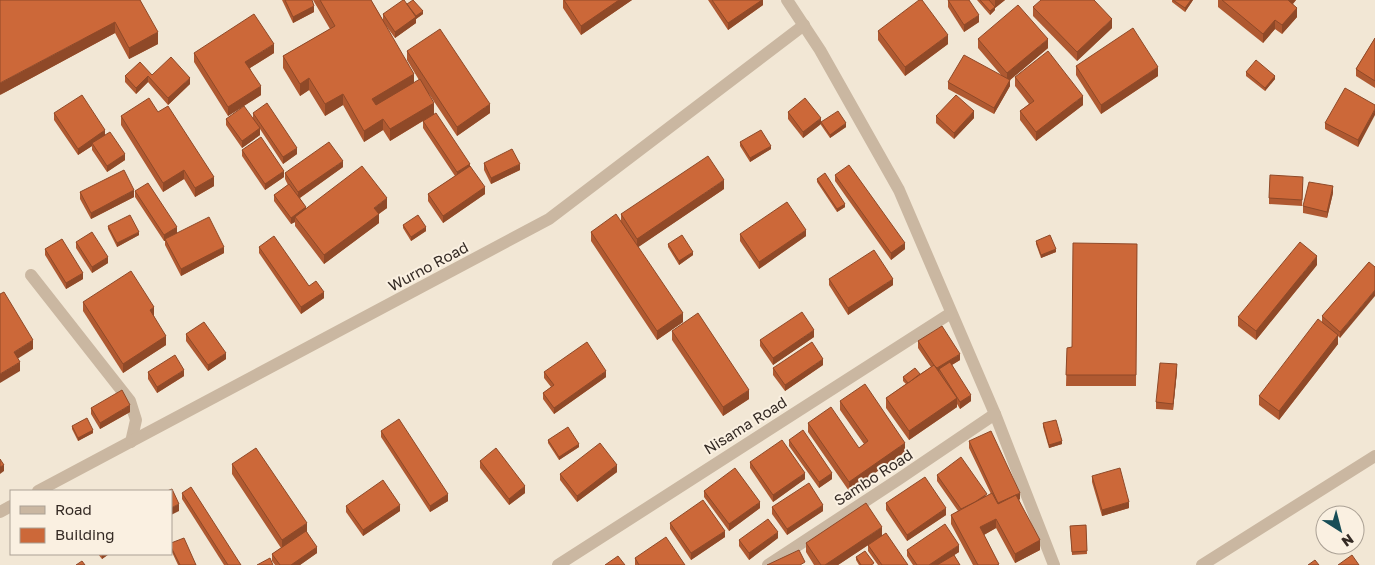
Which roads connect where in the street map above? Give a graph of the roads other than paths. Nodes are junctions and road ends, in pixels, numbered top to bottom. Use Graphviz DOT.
graph roads {
  1 [pos="787,0"];
  2 [pos="804,25"];
  3 [pos="31,275"];
  4 [pos="951,313"];
  5 [pos="995,414"];
  6 [pos="131,442"];
  7 [pos="1375,456"];
  8 [pos="40,490"];
  9 [pos="558,565"];
  10 [pos="768,565"];
  11 [pos="1054,565"];
  12 [pos="1202,565"];
  1 -- 2 [label="street"];
  2 -- 4 [label="street"];
  2 -- 6 [label="street, Wurno Road"];
  3 -- 6 [label="street"];
  4 -- 5 [label="street"];
  4 -- 9 [label="street, Nisama Road"];
  5 -- 10 [label="street, Sambo Road"];
  5 -- 11 [label="street"];
  6 -- 8 [label="street, Wurno Road"];
  7 -- 12 [label="street"];
}
